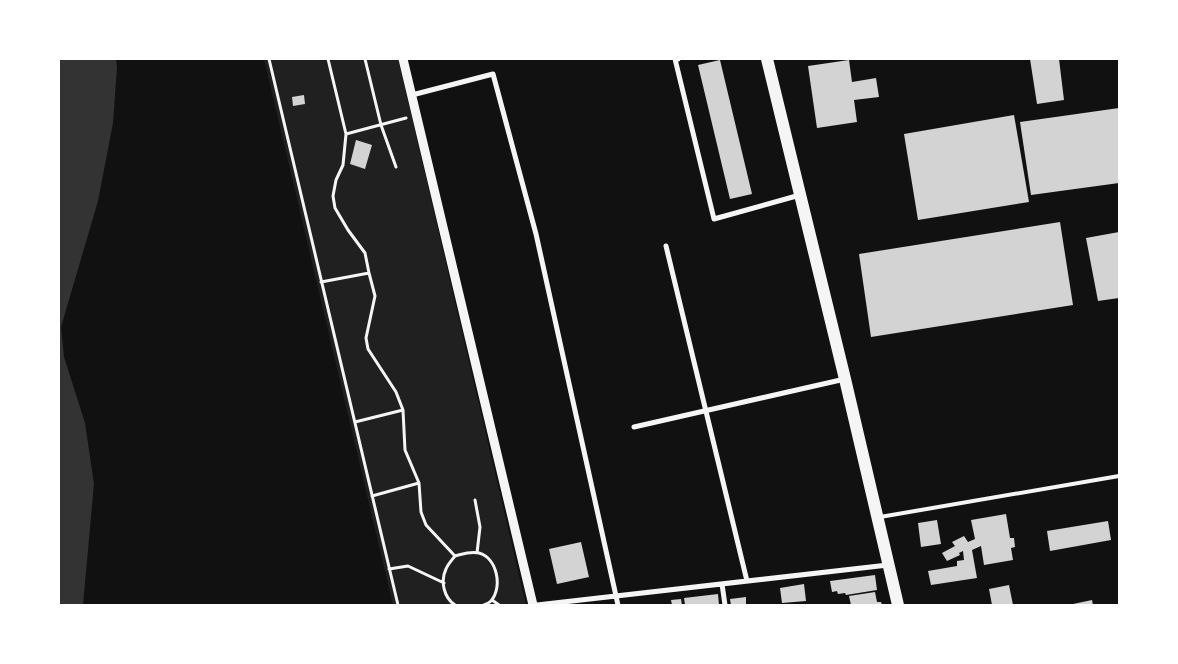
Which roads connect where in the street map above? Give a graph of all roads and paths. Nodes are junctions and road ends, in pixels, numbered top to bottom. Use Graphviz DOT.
graph roads {
  1 [pos="268,59"];
  2 [pos="328,59"];
  3 [pos="365,59"];
  4 [pos="403,59"];
  5 [pos="678,59"];
  6 [pos="768,59"];
  7 [pos="412,94"];
  8 [pos="416,115"];
  9 [pos="381,125"];
  10 [pos="346,134"];
  11 [pos="396,167"];
  12 [pos="801,195"];
  13 [pos="666,246"];
  14 [pos="369,273"];
  15 [pos="321,282"];
  16 [pos="845,379"];
  17 [pos="403,410"];
  18 [pos="706,411"];
  19 [pos="355,422"];
  20 [pos="634,427"];
  21 [pos="1119,476"];
  22 [pos="419,483"];
  23 [pos="372,496"];
  24 [pos="475,500"];
  25 [pos="878,517"];
  26 [pos="477,553"];
  27 [pos="455,556"];
  28 [pos="889,564"];
  29 [pos="389,569"];
  30 [pos="747,581"];
  31 [pos="444,583"];
  32 [pos="722,584"];
  33 [pos="615,596"];
  34 [pos="492,600"];
  35 [pos="398,605"];
  36 [pos="455,605"];
  37 [pos="484,605"];
  38 [pos="499,605"];
  39 [pos="533,605"];
  40 [pos="537,605"];
  41 [pos="618,605"];
  42 [pos="724,605"];
  43 [pos="898,605"];
  1 -- 15 [label="path"];
  2 -- 10 [label="path"];
  3 -- 9 [label="path"];
  4 -- 7 [label="street"];
  5 -- 12 [label="street"];
  6 -- 12 [label="main road"];
  7 -- 8 [label="street"];
  7 -- 33 [label="street"];
  8 -- 9 [label="path"];
  8 -- 39 [label="street"];
  9 -- 10 [label="path"];
  9 -- 11 [label="path"];
  10 -- 14 [label="path"];
  12 -- 16 [label="main road"];
  13 -- 18 [label="street"];
  14 -- 15 [label="path"];
  14 -- 17 [label="path"];
  15 -- 19 [label="path"];
  16 -- 18 [label="street"];
  16 -- 25 [label="main road"];
  17 -- 19 [label="path"];
  17 -- 22 [label="path"];
  18 -- 20 [label="street"];
  18 -- 30 [label="street"];
  19 -- 23 [label="path"];
  21 -- 25 [label="lane"];
  22 -- 23 [label="path"];
  22 -- 27 [label="path"];
  23 -- 29 [label="path"];
  24 -- 26 [label="path"];
  25 -- 28 [label="main road"];
  26 -- 27 [label="path"];
  26 -- 34 [label="path"];
  27 -- 31 [label="path"];
  28 -- 30 [label="street"];
  28 -- 43 [label="main road"];
  29 -- 31 [label="path"];
  29 -- 35 [label="path"];
  30 -- 32 [label="street"];
  31 -- 36 [label="path"];
  32 -- 33 [label="street"];
  32 -- 42 [label="street"];
  33 -- 40 [label="street"];
  33 -- 41 [label="street"];
  34 -- 37 [label="path"];
  34 -- 38 [label="path"];
}
